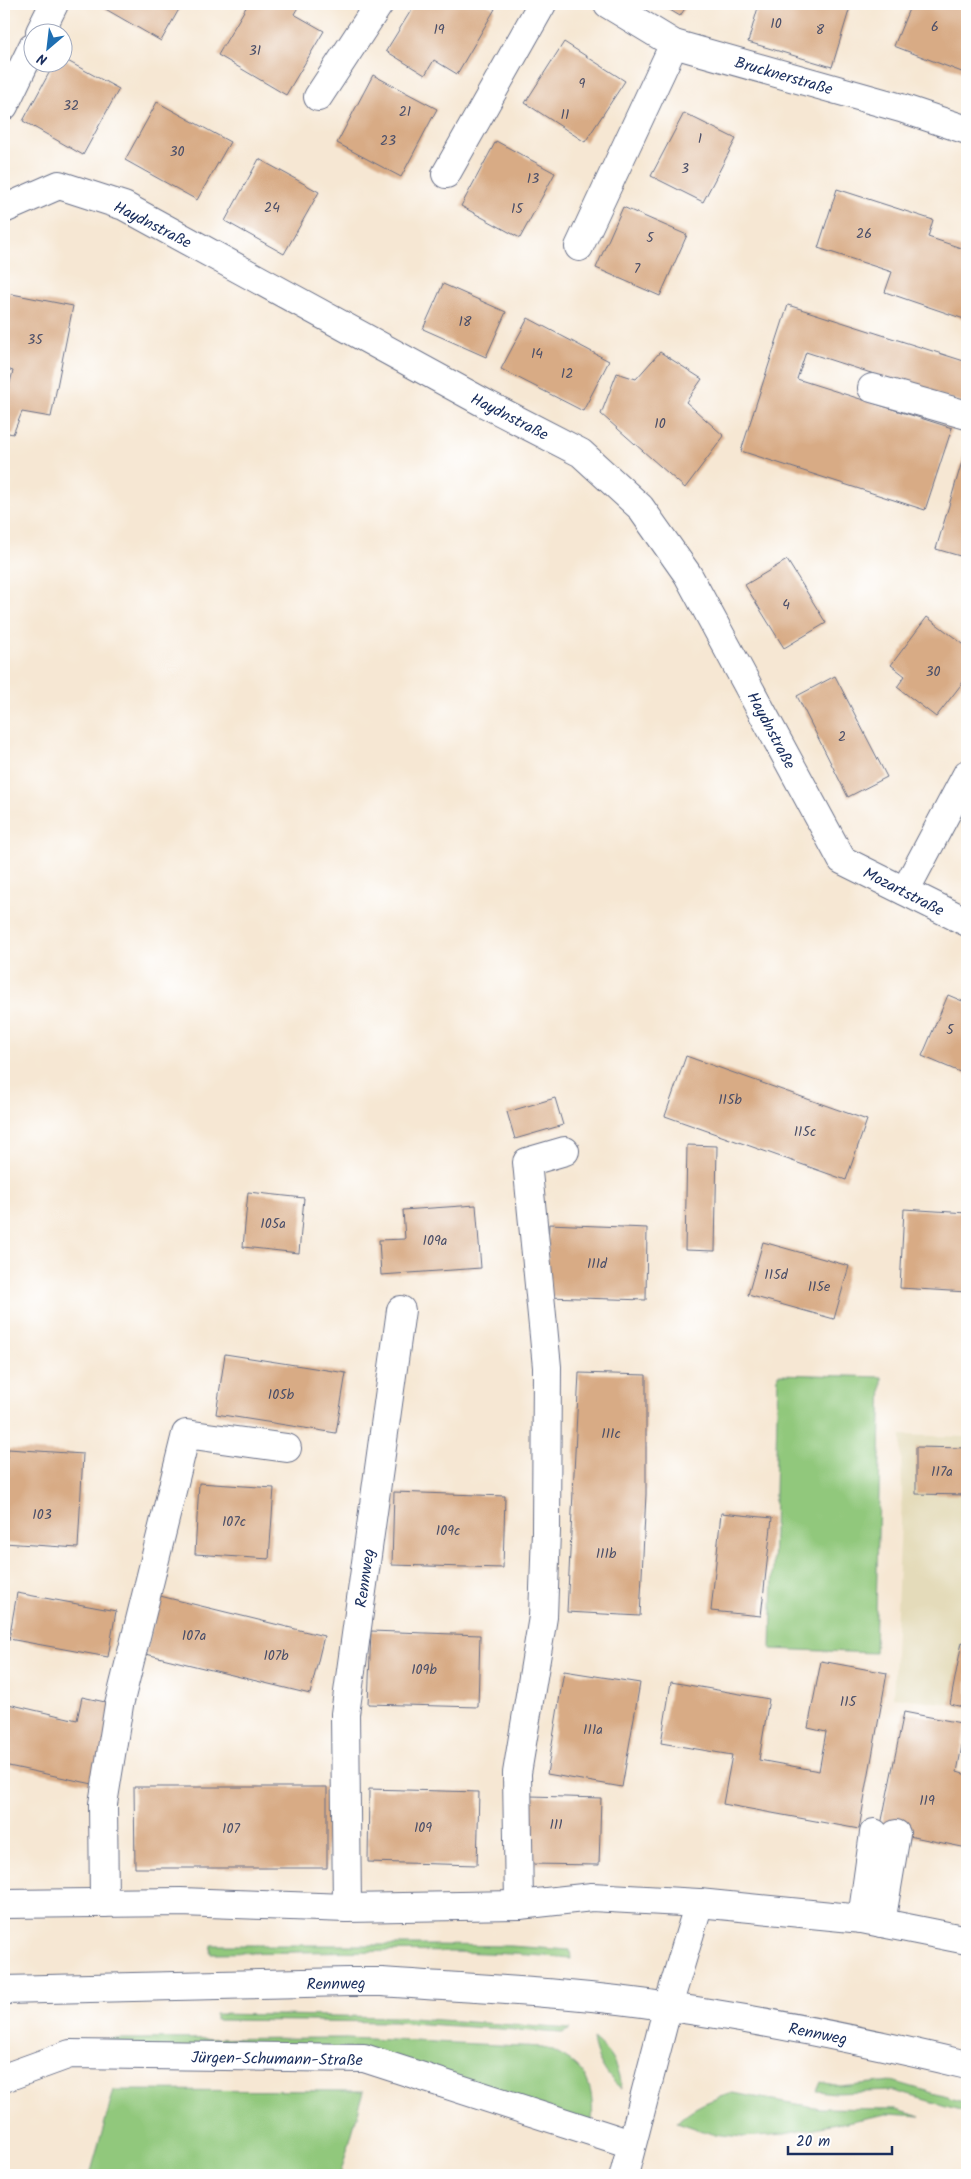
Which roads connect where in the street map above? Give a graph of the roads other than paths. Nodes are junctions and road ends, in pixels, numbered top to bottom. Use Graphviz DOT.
graph roads {
  1 [pos="54,4"];
  2 [pos="379,4"];
  3 [pos="542,4"];
  4 [pos="608,4"];
  5 [pos="45,22"];
  6 [pos="674,44"];
  7 [pos="22,69"];
  8 [pos="318,97"];
  9 [pos="4,106"];
  10 [pos="967,130"];
  11 [pos="446,174"];
  12 [pos="4,209"];
  13 [pos="579,247"];
  14 [pos="872,388"];
  15 [pos="967,415"];
  16 [pos="967,774"];
  17 [pos="842,860"];
  18 [pos="905,891"];
  19 [pos="967,922"];
  20 [pos="565,1150"];
  21 [pos="401,1310"];
  22 [pos="286,1448"];
  23 [pos="885,1833"];
  24 [pos="104,1903"];
  25 [pos="699,1903"];
  26 [pos="4,1904"];
  27 [pos="519,1905"];
  28 [pos="347,1908"];
  29 [pos="872,1921"];
  30 [pos="967,1940"];
  31 [pos="4,1990"];
  32 [pos="668,2006"];
  33 [pos="967,2065"];
  34 [pos="4,2078"];
  35 [pos="631,2144"];
  36 [pos="624,2175"];
  1 -- 5 [label="street"];
  2 -- 8 [label="street"];
  3 -- 11 [label="street"];
  4 -- 6 [label="street, Brucknerstraße"];
  6 -- 10 [label="street, Brucknerstraße"];
  6 -- 13 [label="street"];
  7 -- 9 [label="street"];
  12 -- 17 [label="street, Haydnstraße"];
  14 -- 15 [label="street"];
  16 -- 18 [label="street"];
  17 -- 18 [label="street, Mozartstraße"];
  18 -- 19 [label="street, Mozartstraße"];
  20 -- 27 [label="street"];
  21 -- 28 [label="street, Rennweg"];
  22 -- 24 [label="street"];
  23 -- 29 [label="street"];
  24 -- 26 [label="street"];
  24 -- 28 [label="street"];
  25 -- 27 [label="street"];
  25 -- 29 [label="street"];
  25 -- 32 [label="street"];
  27 -- 28 [label="street"];
  29 -- 30 [label="street"];
  31 -- 32 [label="street, Rennweg"];
  32 -- 33 [label="street, Rennweg"];
  32 -- 35 [label="street"];
  34 -- 35 [label="street, Jürgen-Schumann-Straße"];
  35 -- 36 [label="street"];
}
